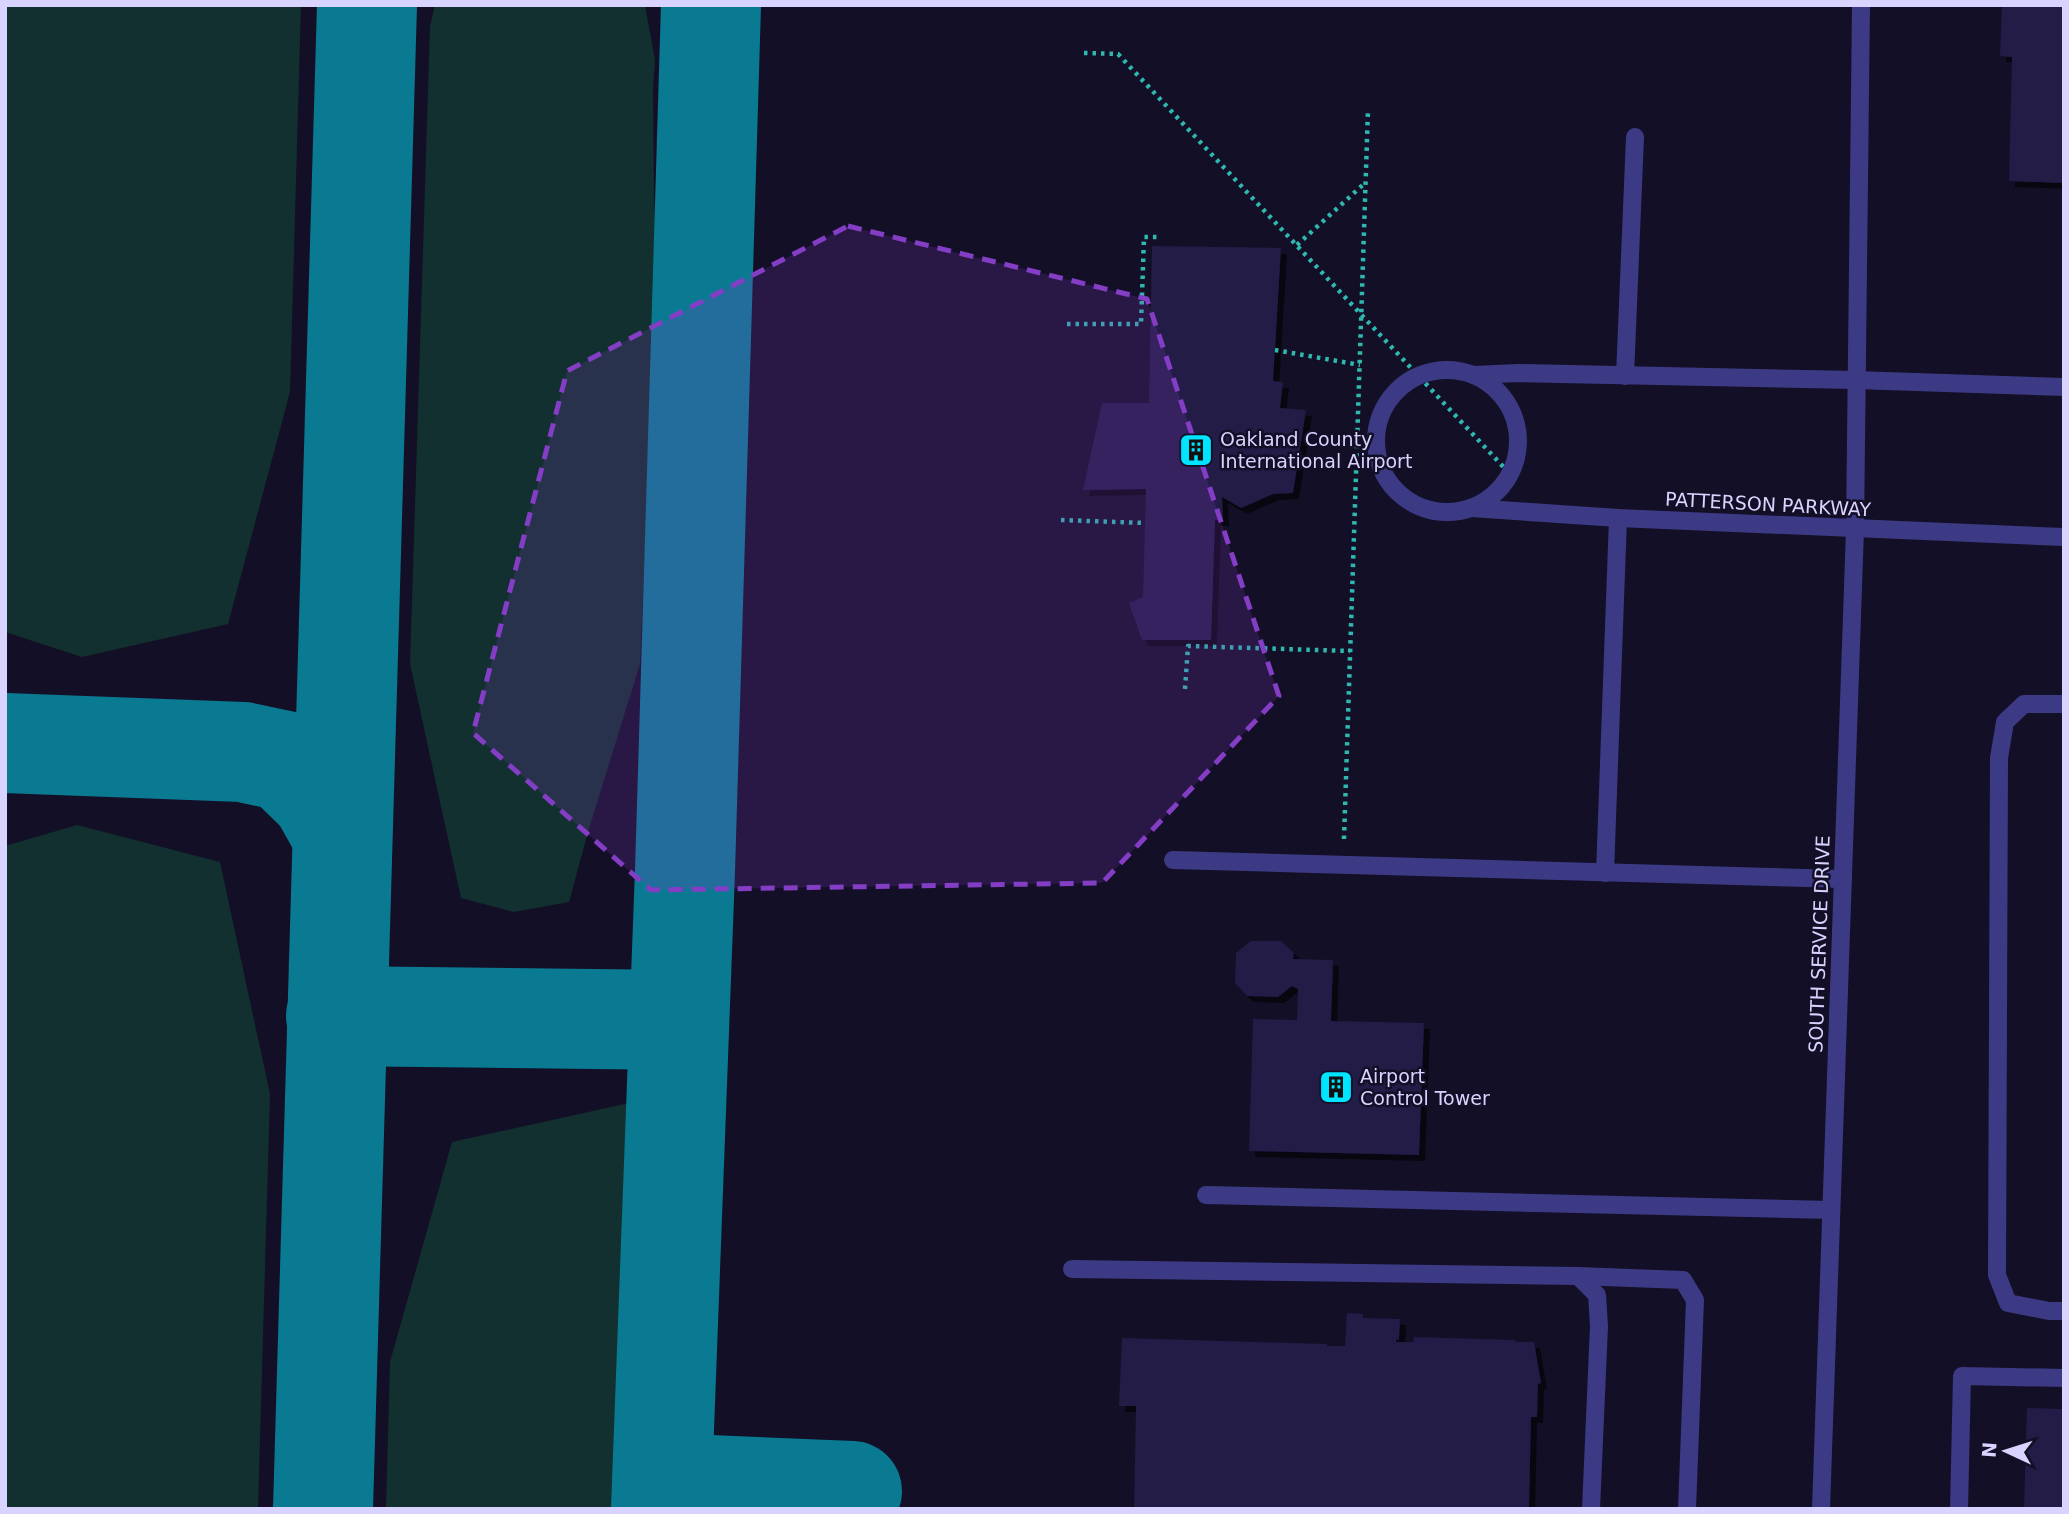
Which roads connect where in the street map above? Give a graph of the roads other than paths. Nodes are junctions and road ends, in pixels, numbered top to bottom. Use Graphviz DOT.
graph roads {
  1 [pos="1861,5"];
  2 [pos="1635,136"];
  3 [pos="1474,375"];
  4 [pos="1625,376"];
  5 [pos="1856,380"];
  6 [pos="2064,387"];
  7 [pos="1471,508"];
  8 [pos="1618,518"];
  9 [pos="1855,530"];
  10 [pos="2064,537"];
  11 [pos="2064,704"];
  12 [pos="1173,860"];
  13 [pos="1605,873"];
  14 [pos="1843,879"];
  15 [pos="1206,1195"];
  16 [pos="1831,1210"];
  17 [pos="1072,1269"];
  18 [pos="1578,1276"];
  19 [pos="2064,1311"];
  20 [pos="2064,1378"];
  21 [pos="1591,1509"];
  22 [pos="1687,1509"];
  23 [pos="1821,1509"];
  24 [pos="1959,1509"];
  1 -- 5 [label="street, SOUTH SERVICE DRIVE"];
  2 -- 4 [label="street"];
  3 -- 4 [label="street"];
  3 -- 7 [label="street"];
  3 -- 7 [label="street, PATTERSON PARKWAY"];
  4 -- 5 [label="street"];
  5 -- 6 [label="street"];
  5 -- 9 [label="street, SOUTH SERVICE DRIVE"];
  7 -- 8 [label="street, PATTERSON PARKWAY"];
  8 -- 9 [label="street, PATTERSON PARKWAY"];
  8 -- 13 [label="street"];
  9 -- 10 [label="street, PATTERSON PARKWAY"];
  9 -- 14 [label="street, SOUTH SERVICE DRIVE"];
  11 -- 19 [label="street"];
  12 -- 13 [label="street"];
  13 -- 14 [label="street"];
  14 -- 16 [label="street, SOUTH SERVICE DRIVE"];
  15 -- 16 [label="street"];
  16 -- 23 [label="street, SOUTH SERVICE DRIVE"];
  17 -- 18 [label="street"];
  18 -- 21 [label="street"];
  18 -- 22 [label="street"];
  20 -- 24 [label="street"];
}
